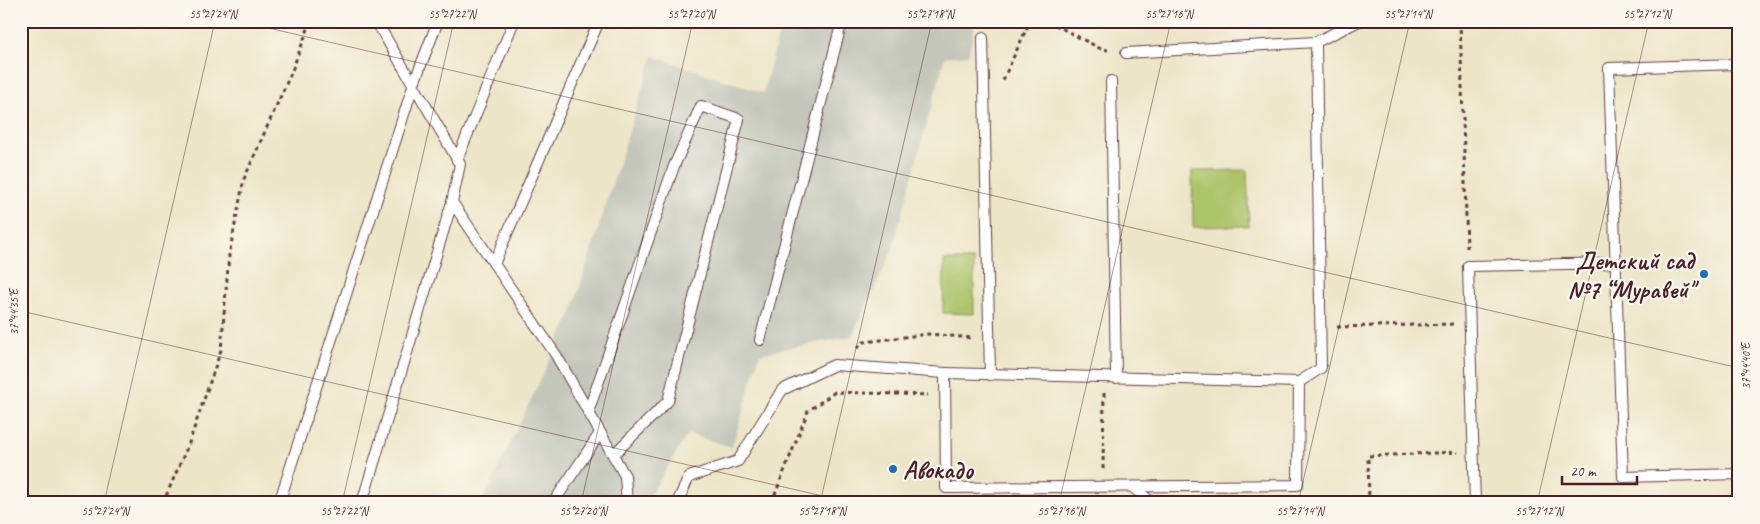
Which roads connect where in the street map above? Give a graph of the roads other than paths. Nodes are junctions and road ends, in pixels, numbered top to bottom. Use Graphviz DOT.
graph roads {
  1 [pos="376,21"];
  2 [pos="438,21"];
  3 [pos="514,21"];
  4 [pos="599,21"];
  5 [pos="842,21"];
  6 [pos="1360,21"];
  7 [pos="983,38"];
  8 [pos="1316,42"];
  9 [pos="1126,53"];
  10 [pos="1739,64"];
  11 [pos="1111,81"];
  12 [pos="414,83"];
  13 [pos="456,160"];
  14 [pos="452,202"];
  15 [pos="1616,263"];
  16 [pos="494,264"];
  17 [pos="760,340"];
  18 [pos="945,373"];
  19 [pos="990,374"];
  20 [pos="1116,378"];
  21 [pos="1299,382"];
  22 [pos="588,412"];
  23 [pos="600,433"];
  24 [pos="613,455"];
  25 [pos="1739,474"];
  26 [pos="1132,487"];
  27 [pos="279,503"];
  28 [pos="362,503"];
  29 [pos="553,503"];
  30 [pos="627,503"];
  31 [pos="677,503"];
  32 [pos="1152,503"];
  33 [pos="1475,503"];
  1 -- 12 [label="lane"];
  2 -- 12 [label="lane"];
  3 -- 13 [label="lane"];
  4 -- 16 [label="lane"];
  5 -- 17 [label="lane"];
  6 -- 8 [label="lane"];
  7 -- 19 [label="lane"];
  8 -- 9 [label="lane"];
  8 -- 21 [label="lane"];
  10 -- 15 [label="lane"];
  11 -- 20 [label="lane"];
  12 -- 13 [label="lane"];
  12 -- 27 [label="lane"];
  13 -- 14 [label="lane"];
  14 -- 16 [label="lane"];
  14 -- 28 [label="lane"];
  15 -- 25 [label="lane"];
  15 -- 33 [label="lane"];
  16 -- 22 [label="lane"];
  18 -- 19 [label="lane"];
  18 -- 26 [label="lane"];
  18 -- 31 [label="lane"];
  19 -- 20 [label="lane"];
  20 -- 21 [label="lane"];
  21 -- 26 [label="lane"];
  22 -- 23 [label="lane"];
  22 -- 24 [label="lane"];
  23 -- 24 [label="lane"];
  23 -- 29 [label="lane"];
  24 -- 30 [label="lane"];
  26 -- 32 [label="lane"];
}
